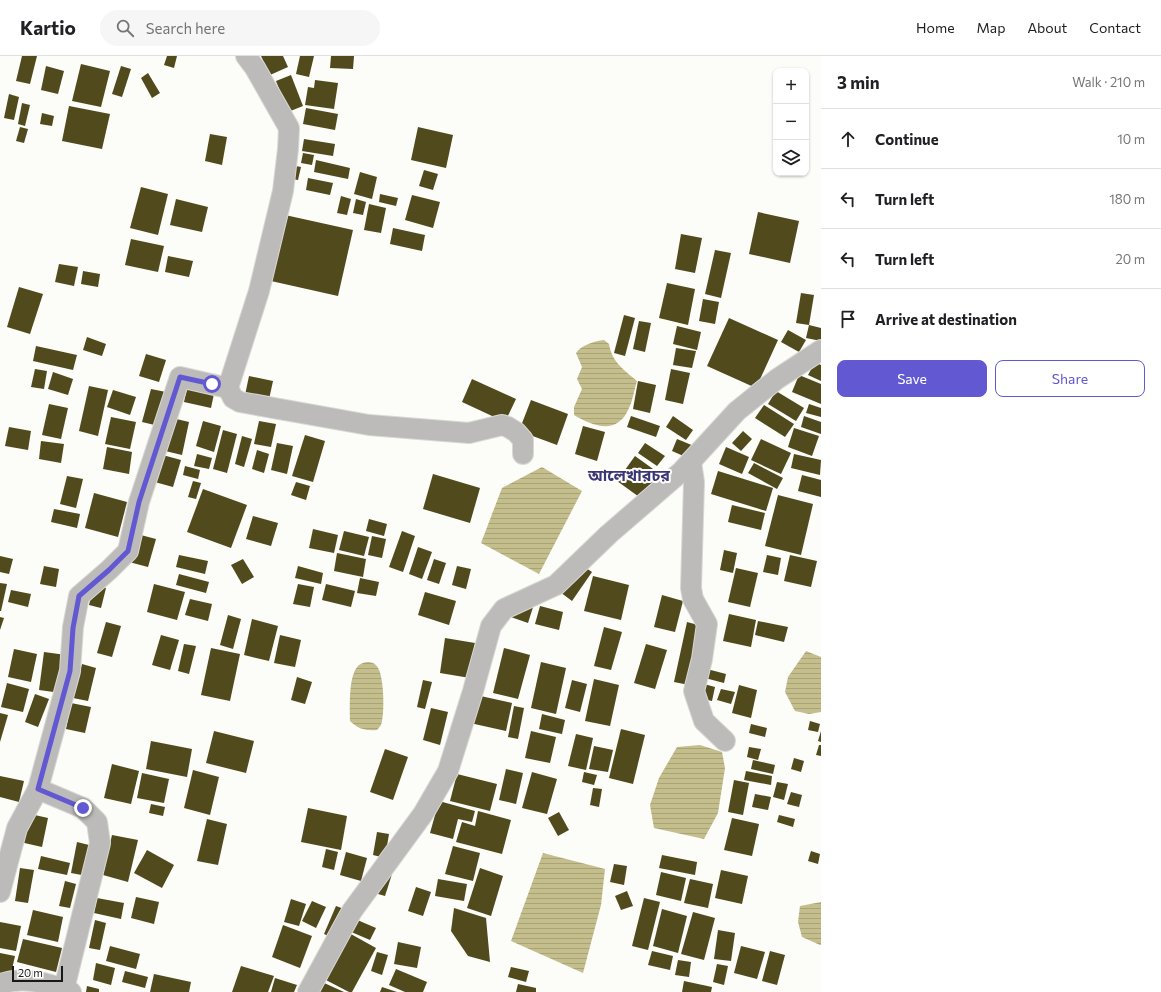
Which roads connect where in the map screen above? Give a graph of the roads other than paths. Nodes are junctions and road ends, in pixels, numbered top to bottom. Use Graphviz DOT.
graph roads {
  1 [pos="246,56"];
  2 [pos="821,350"];
  3 [pos="228,388"];
  4 [pos="523,454"];
  5 [pos="691,462"];
  6 [pos="725,741"];
  7 [pos="38,789"];
  8 [pos="0,892"];
  9 [pos="0,984"];
  10 [pos="67,991"];
  11 [pos="308,992"];
  1 -- 3 [label="street"];
  2 -- 5 [label="street"];
  3 -- 4 [label="street"];
  3 -- 7 [label="street"];
  5 -- 6 [label="street"];
  5 -- 11 [label="street"];
  7 -- 8 [label="street"];
  7 -- 10 [label="street"];
  9 -- 10 [label="street"];
}
